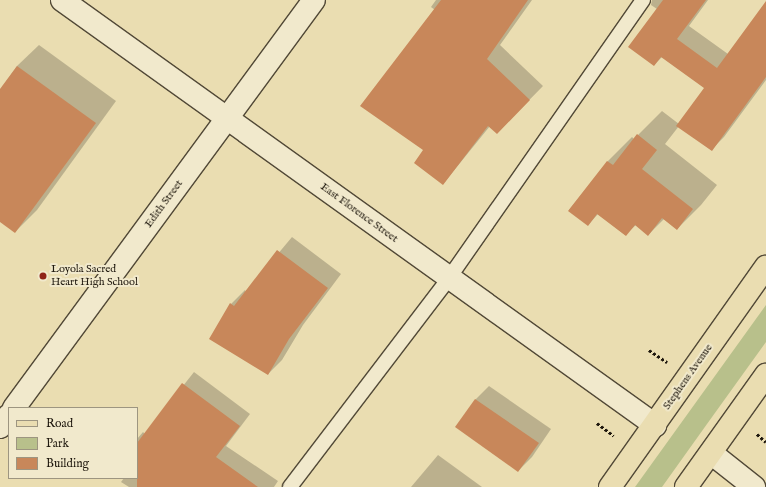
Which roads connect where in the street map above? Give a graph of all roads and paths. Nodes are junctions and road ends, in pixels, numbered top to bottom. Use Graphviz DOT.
graph roads {
  1 [pos="62,0"];
  2 [pos="314,0"];
  3 [pos="643,0"];
  4 [pos="228,118"];
  5 [pos="766,267"];
  6 [pos="449,278"];
  7 [pos="766,375"];
  8 [pos="15,407"];
  9 [pos="8,416"];
  10 [pos="655,425"];
  11 [pos="0,427"];
  12 [pos="711,453"];
  13 [pos="290,487"];
  14 [pos="610,487"];
  15 [pos="686,487"];
  16 [pos="754,487"];
  1 -- 4 [label="street, East Florence Street"];
  2 -- 4 [label="street, Edith Street"];
  3 -- 6 [label="lane"];
  4 -- 6 [label="street, East Florence Street"];
  4 -- 8 [label="street, Edith Street"];
  5 -- 10 [label="main road, Stephens Avenue"];
  6 -- 10 [label="street, East Florence Street"];
  6 -- 13 [label="lane"];
  7 -- 12 [label="main road"];
  9 -- 11 [label="street"];
  10 -- 14 [label="main road, Stephens Avenue"];
  12 -- 15 [label="main road"];
  12 -- 16 [label="street"];
}
